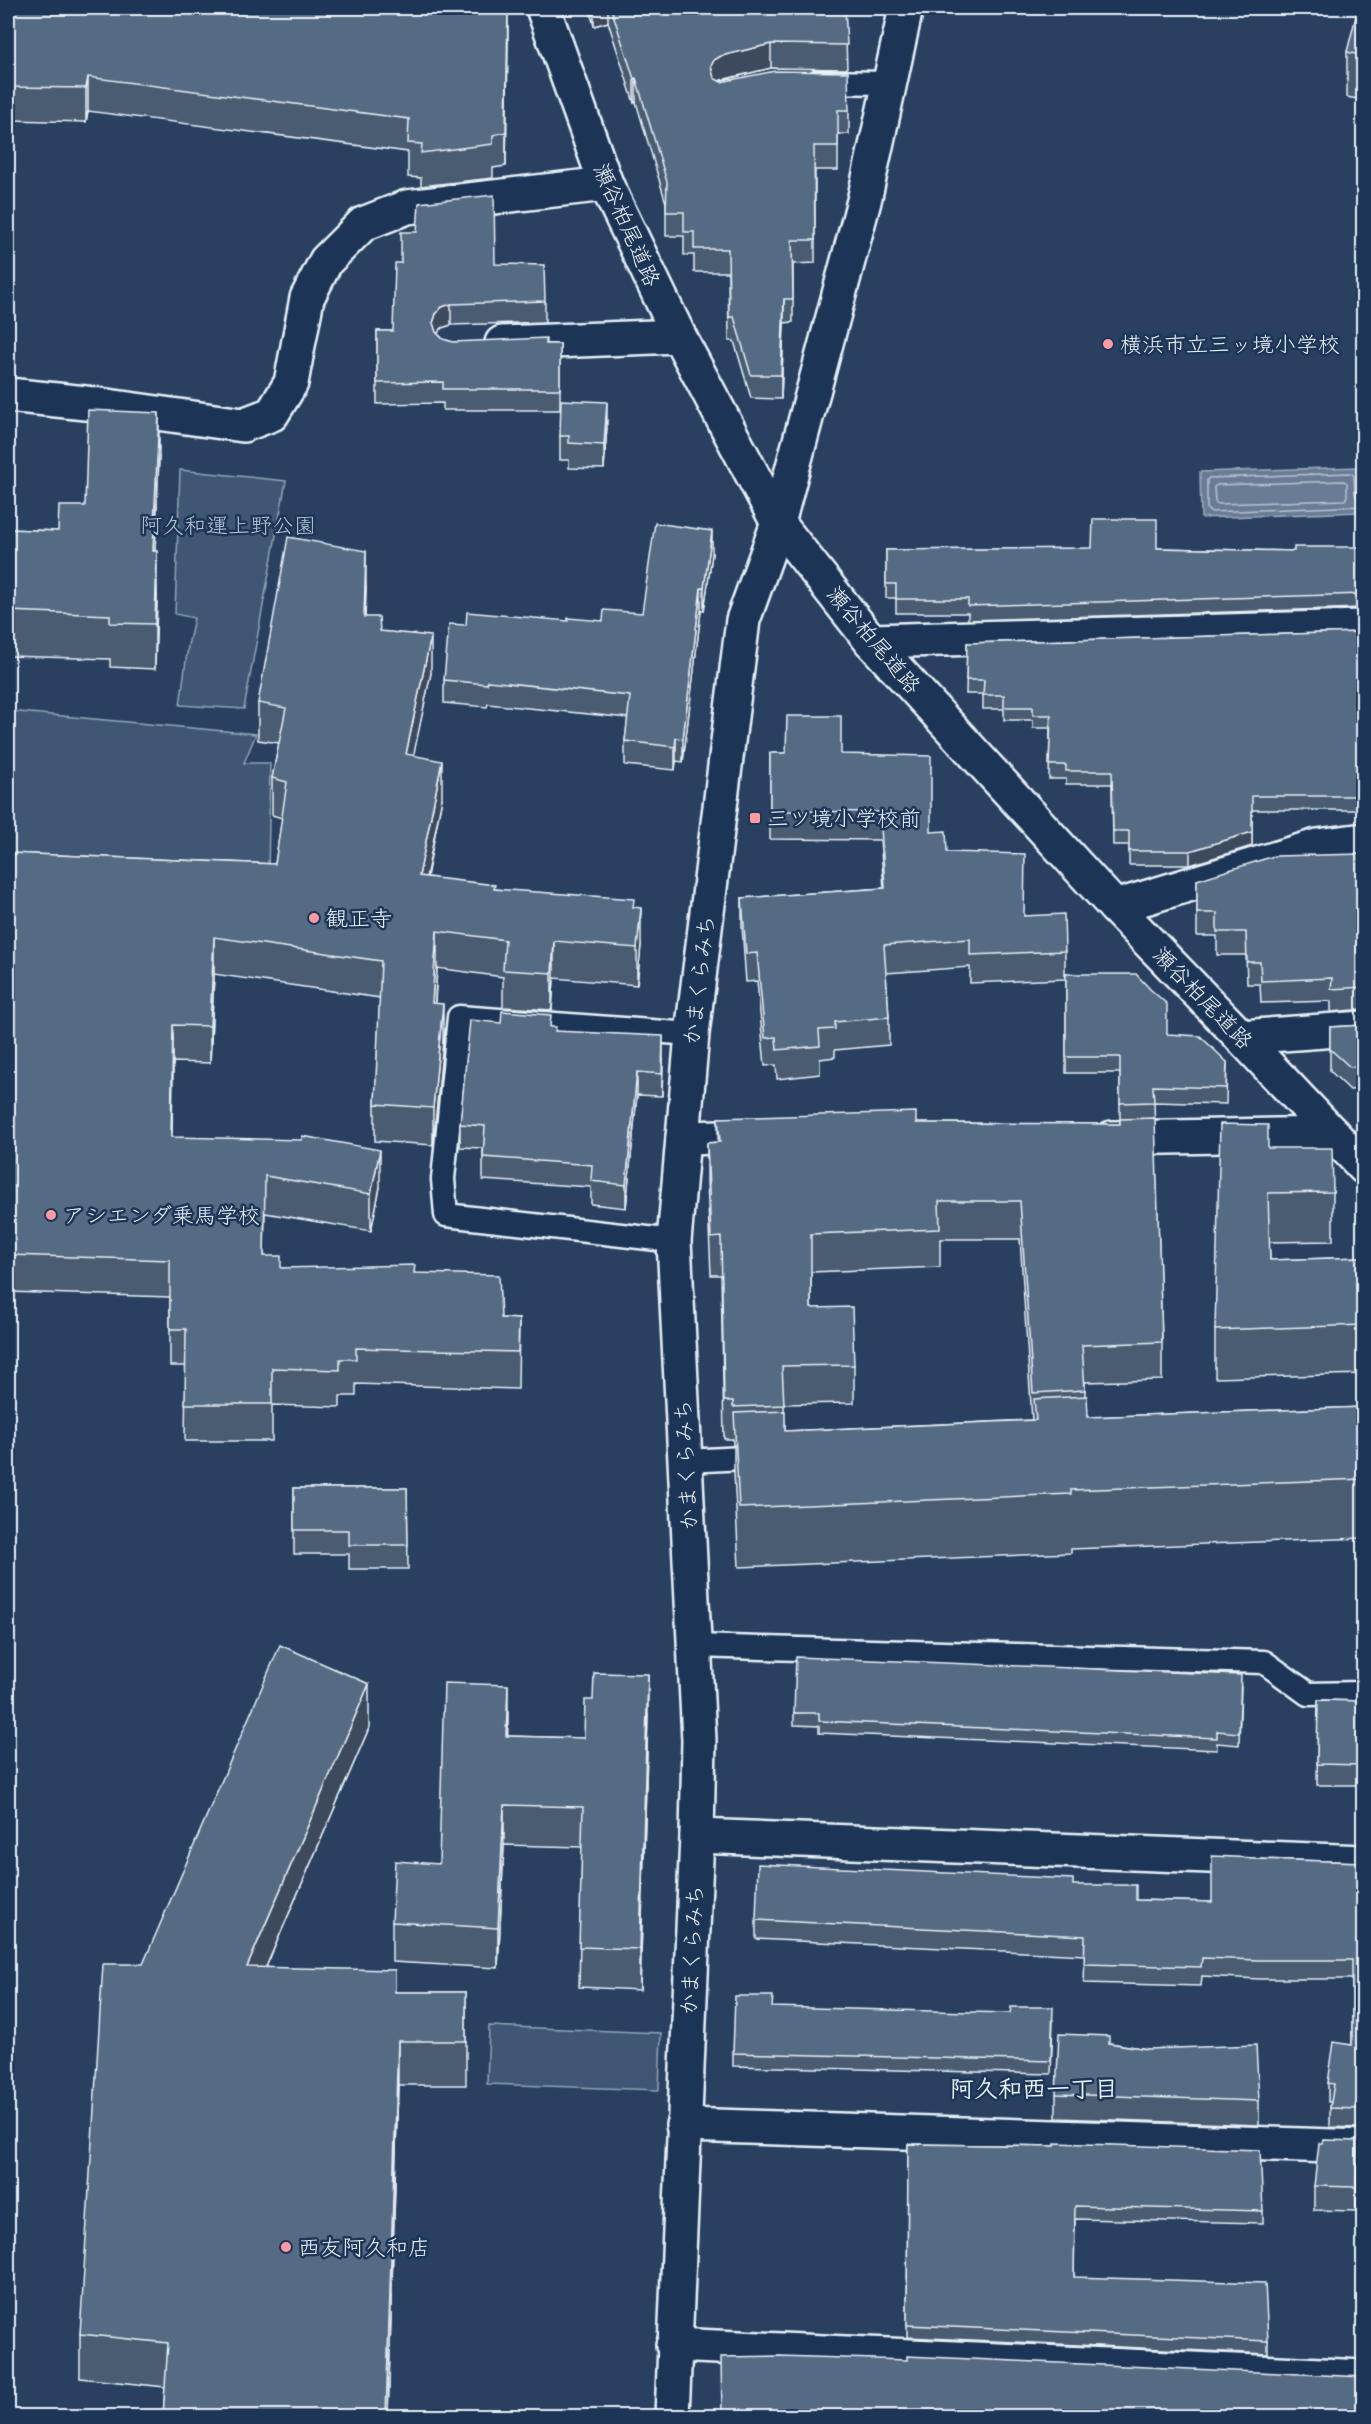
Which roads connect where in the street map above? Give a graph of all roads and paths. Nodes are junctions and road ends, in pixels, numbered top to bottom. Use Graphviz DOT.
graph roads {
  1 [pos="543,8"];
  2 [pos="906,8"];
  3 [pos="797,81"];
  4 [pos="890,83"];
  5 [pos="606,184"];
  6 [pos="679,336"];
  7 [pos="476,344"];
  8 [pos="8,395"];
  9 [pos="778,523"];
  10 [pos="1364,627"];
  11 [pos="871,641"];
  12 [pos="1364,840"];
  13 [pos="1115,907"];
  14 [pos="1364,1028"];
  15 [pos="692,1034"];
  16 [pos="1241,1036"];
  17 [pos="1333,1134"];
  18 [pos="788,1135"];
  19 [pos="683,1138"];
  20 [pos="1085,1139"];
  21 [pos="1364,1167"];
  22 [pos="674,1241"];
  23 [pos="781,1456"];
  24 [pos="686,1461"];
  25 [pos="695,1646"];
  26 [pos="1364,1693"];
  27 [pos="697,1836"];
  28 [pos="1364,1862"];
  29 [pos="683,2124"];
  30 [pos="1364,2147"];
  31 [pos="673,2345"];
  32 [pos="1364,2377"];
  33 [pos="672,2416"];
  1 -- 5 [label="street, 瀬谷柏尾道路"];
  2 -- 4 [label="street, かまくらみち"];
  3 -- 4 [label="lane"];
  4 -- 9 [label="street, かまくらみち"];
  5 -- 6 [label="street, 瀬谷柏尾道路"];
  5 -- 8 [label="street"];
  6 -- 7 [label="street"];
  6 -- 9 [label="street, 瀬谷柏尾道路"];
  9 -- 11 [label="street, 瀬谷柏尾道路"];
  9 -- 15 [label="street, かまくらみち"];
  10 -- 11 [label="street"];
  11 -- 13 [label="street, 瀬谷柏尾道路"];
  12 -- 13 [label="street"];
  13 -- 16 [label="street, 瀬谷柏尾道路"];
  14 -- 16 [label="street"];
  15 -- 19 [label="street, かまくらみち"];
  15 -- 22 [label="lane"];
  16 -- 17 [label="street, 瀬谷柏尾道路"];
  17 -- 20 [label="street"];
  17 -- 21 [label="street, 瀬谷柏尾道路"];
  18 -- 19 [label="street"];
  19 -- 22 [label="street, かまくらみち"];
  22 -- 24 [label="street, かまくらみち"];
  23 -- 24 [label="lane"];
  24 -- 25 [label="street, かまくらみち"];
  25 -- 26 [label="lane"];
  25 -- 27 [label="street, かまくらみち"];
  27 -- 28 [label="street"];
  27 -- 29 [label="street, かまくらみち"];
  29 -- 30 [label="street"];
  29 -- 31 [label="street, かまくらみち"];
  31 -- 32 [label="street"];
  31 -- 33 [label="street, かまくらみち"];
}
